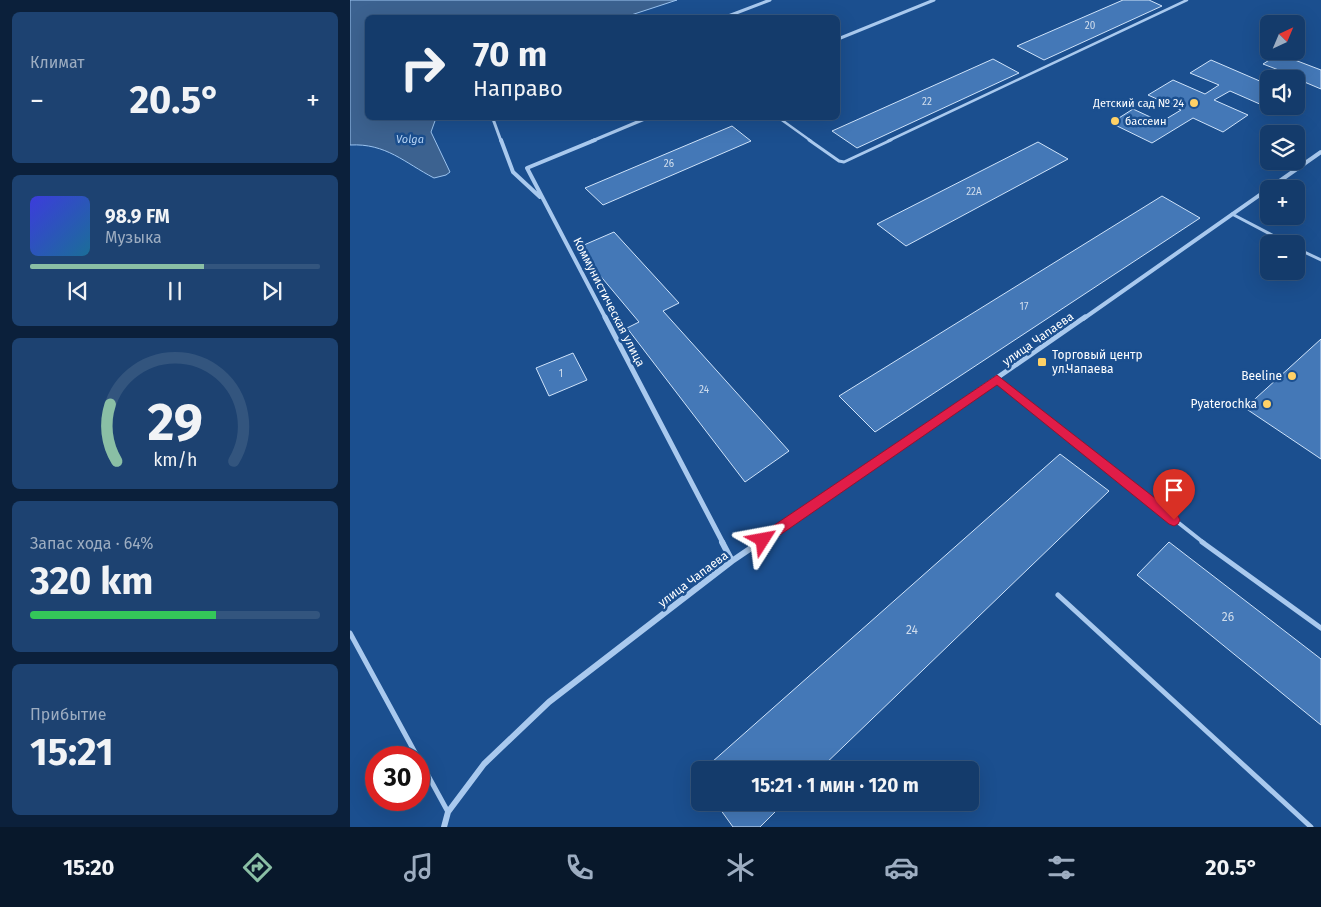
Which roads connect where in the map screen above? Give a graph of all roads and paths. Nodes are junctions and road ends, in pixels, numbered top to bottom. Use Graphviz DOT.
graph roads {
  1 [pos="770,0"];
  2 [pos="934,0"];
  3 [pos="1187,0"];
  4 [pos="731,15"];
  5 [pos="840,38"];
  6 [pos="493,120"];
  7 [pos="642,120"];
  8 [pos="782,120"];
  9 [pos="1321,152"];
  10 [pos="544,200"];
  11 [pos="1232,214"];
  12 [pos="1272,235"];
  13 [pos="1305,252"];
  14 [pos="1321,260"];
  15 [pos="997,379"];
  16 [pos="732,561"];
  17 [pos="1058,595"];
  18 [pos="1321,628"];
  19 [pos="350,633"];
  20 [pos="411,746"];
  21 [pos="430,780"];
  22 [pos="448,812"];
  23 [pos="444,827"];
  24 [pos="1311,827"];
  1 -- 4 [label="street"];
  2 -- 5 [label="street"];
  3 -- 8 [label="lane"];
  6 -- 10 [label="street"];
  7 -- 10 [label="street, Коммунистическая улица"];
  9 -- 11 [label="street, улица Чапаева"];
  10 -- 16 [label="street, Коммунистическая улица"];
  11 -- 12 [label="lane"];
  11 -- 15 [label="street, улица Чапаева"];
  13 -- 14 [label="lane"];
  15 -- 16 [label="street, улица Чапаева"];
  15 -- 18 [label="lane"];
  16 -- 22 [label="street, улица Чапаева"];
  17 -- 24 [label="lane"];
  19 -- 20 [label="lane"];
  21 -- 22 [label="lane"];
  22 -- 23 [label="street"];
}
